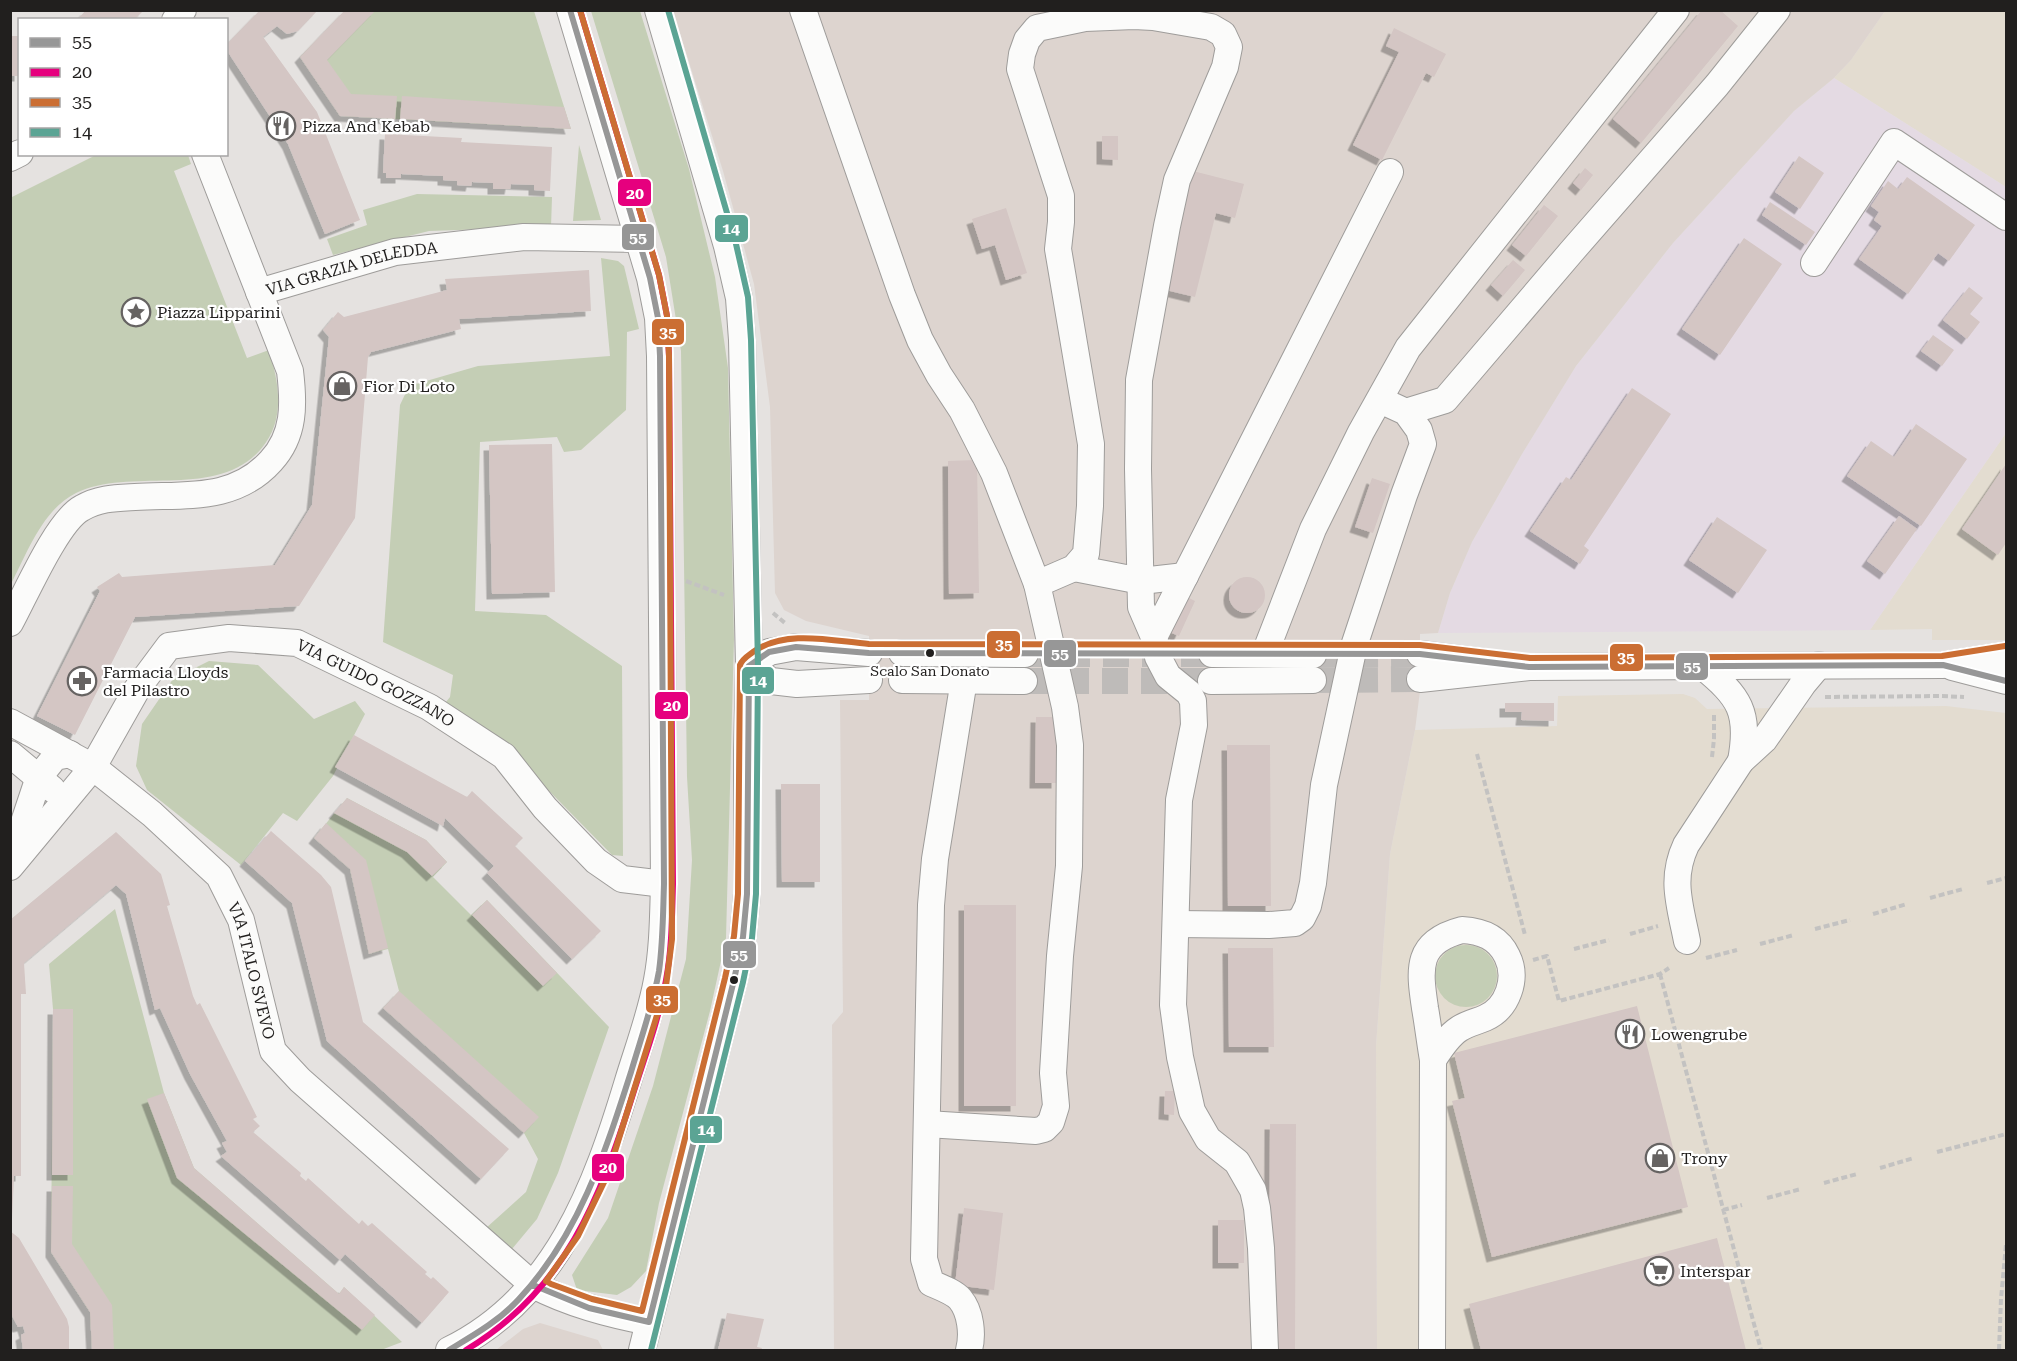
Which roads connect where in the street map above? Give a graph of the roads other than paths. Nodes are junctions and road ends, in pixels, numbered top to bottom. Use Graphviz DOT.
graph roads {
  1 [pos="570,10"];
  2 [pos="658,10"];
  3 [pos="802,10"];
  4 [pos="1676,10"];
  5 [pos="1777,10"];
  6 [pos="205,156"];
  7 [pos="1390,172"];
  8 [pos="2007,217"];
  9 [pos="639,238"];
  10 [pos="1814,263"];
  11 [pos="259,292"];
  12 [pos="1380,400"];
  13 [pos="1406,412"];
  14 [pos="1074,568"];
  15 [pos="1185,576"];
  16 [pos="1141,581"];
  17 [pos="1037,584"];
  18 [pos="10,623"];
  19 [pos="1154,637"];
  20 [pos="869,653"];
  21 [pos="902,653"];
  22 [pos="1265,653"];
  23 [pos="1025,654"];
  24 [pos="1212,654"];
  25 [pos="2007,655"];
  26 [pos="1819,665"];
  27 [pos="1943,665"];
  28 [pos="749,666"];
  29 [pos="1702,666"];
  30 [pos="1420,667"];
  31 [pos="869,680"];
  32 [pos="902,680"];
  33 [pos="964,681"];
  34 [pos="1024,681"];
  35 [pos="1211,681"];
  36 [pos="2007,681"];
  37 [pos="10,722"];
  38 [pos="10,754"];
  39 [pos="70,754"];
  40 [pos="1741,761"];
  41 [pos="93,767"];
  42 [pos="39,777"];
  43 [pos="66,801"];
  44 [pos="10,852"];
  45 [pos="10,867"];
  46 [pos="664,884"];
  47 [pos="1176,924"];
  48 [pos="1695,950"];
  49 [pos="1432,1060"];
  50 [pos="927,1124"];
  51 [pos="533,1285"];
  52 [pos="646,1335"];
  53 [pos="450,1350"];
  54 [pos="969,1350"];
  55 [pos="1265,1350"];
  56 [pos="1432,1350"];
  1 -- 9 [label="street"];
  2 -- 28 [label="street"];
  3 -- 17 [label="street"];
  4 -- 12 [label="street"];
  5 -- 13 [label="street"];
  6 -- 11 [label="street"];
  7 -- 15 [label="street"];
  8 -- 10 [label="street"];
  9 -- 11 [label="street, VIA GRAZIA DELEDDA"];
  9 -- 46 [label="street"];
  11 -- 18 [label="street, VIA GRAZIA DELEDDA"];
  12 -- 13 [label="street"];
  12 -- 22 [label="street"];
  13 -- 47 [label="street"];
  14 -- 16 [label="street"];
  14 -- 16 [label="street"];
  14 -- 17 [label="street"];
  15 -- 16 [label="street"];
  15 -- 19 [label="street"];
  16 -- 19 [label="street"];
  17 -- 50 [label="street"];
  19 -- 47 [label="street"];
  20 -- 28 [label="street"];
  21 -- 23 [label="street"];
  22 -- 24 [label="street"];
  22 -- 35 [label="street"];
  25 -- 27 [label="street"];
  26 -- 27 [label="street"];
  26 -- 29 [label="street"];
  26 -- 40 [label="street"];
  27 -- 36 [label="street"];
  28 -- 31 [label="street"];
  28 -- 52 [label="street"];
  29 -- 30 [label="street"];
  29 -- 40 [label="street"];
  32 -- 33 [label="street"];
  33 -- 34 [label="street"];
  33 -- 50 [label="street"];
  37 -- 39 [label="street, VIA ITALO SVEVO"];
  38 -- 42 [label="street"];
  39 -- 41 [label="street, VIA ITALO SVEVO"];
  39 -- 42 [label="street"];
  40 -- 48 [label="street"];
  41 -- 43 [label="street"];
  41 -- 46 [label="street, VIA GUIDO GOZZANO"];
  41 -- 51 [label="street, VIA ITALO SVEVO"];
  42 -- 43 [label="street"];
  42 -- 44 [label="street"];
  43 -- 45 [label="street"];
  46 -- 51 [label="street"];
  47 -- 55 [label="street"];
  49 -- 49 [label="street"];
  49 -- 56 [label="street"];
  50 -- 54 [label="street"];
  51 -- 52 [label="street, VIA ITALO SVEVO"];
  51 -- 53 [label="street"];
}
